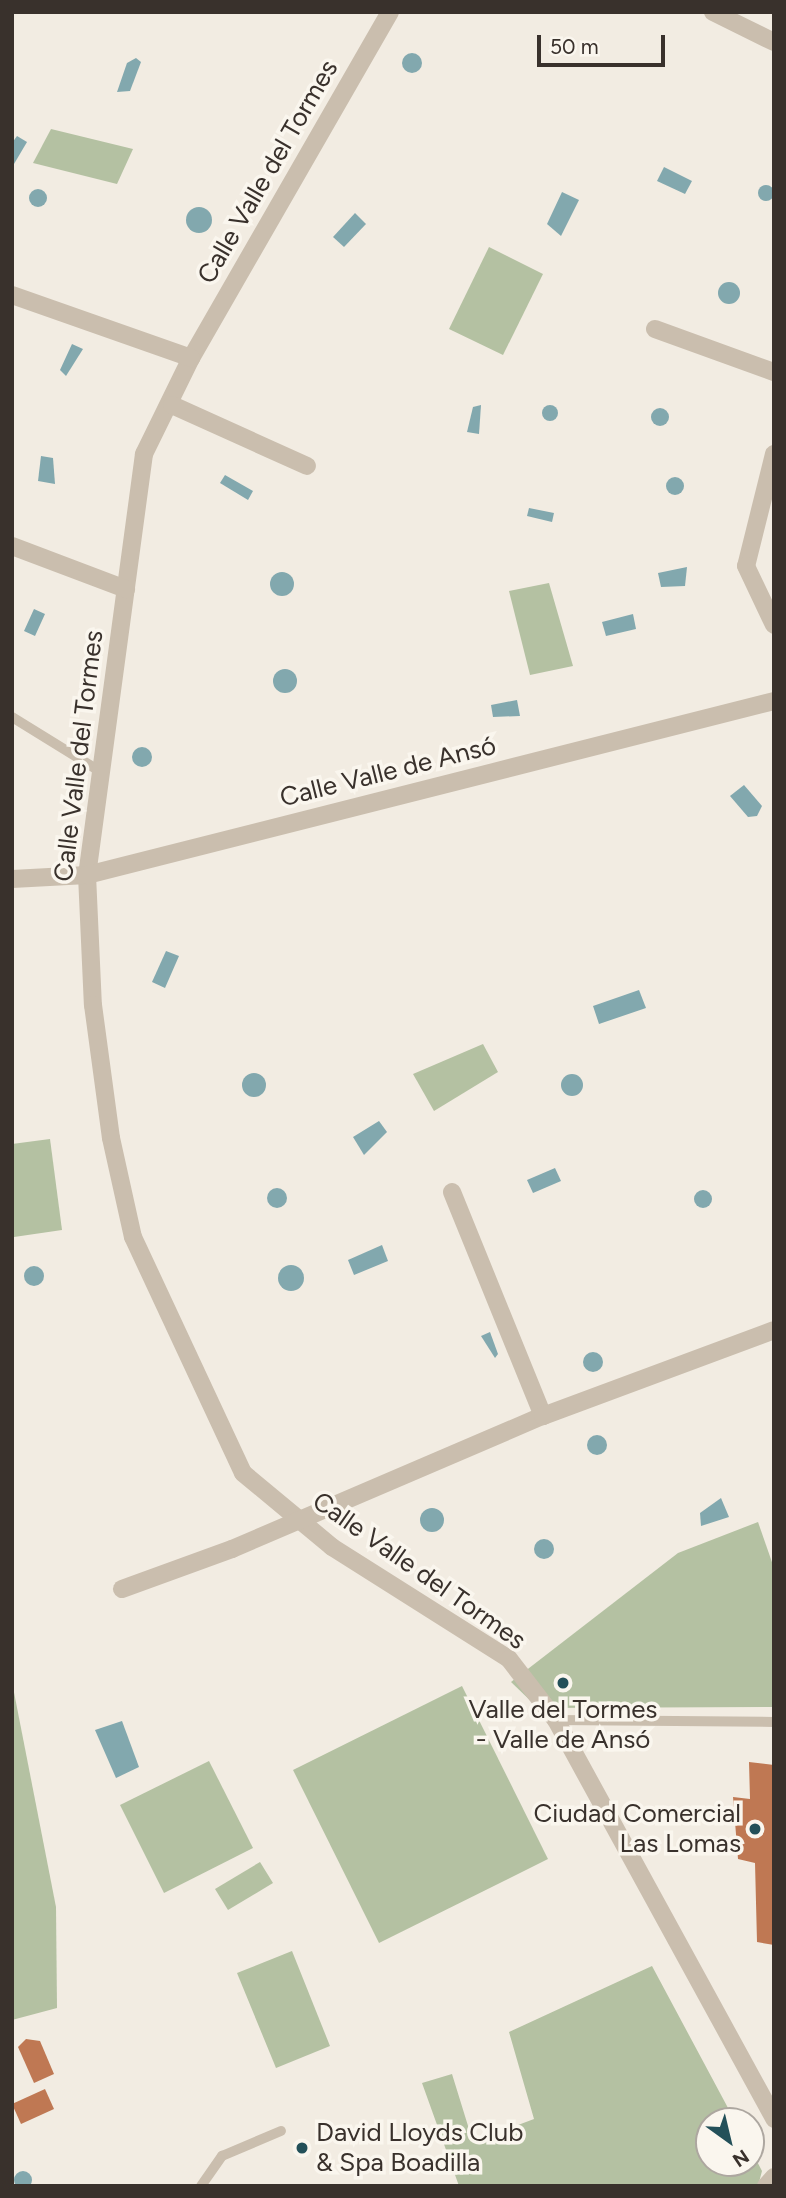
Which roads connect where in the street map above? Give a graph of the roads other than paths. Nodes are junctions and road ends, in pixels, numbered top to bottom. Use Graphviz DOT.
graph roads {
  1 [pos="390,12"];
  2 [pos="713,12"];
  3 [pos="774,42"];
  4 [pos="12,295"];
  5 [pos="656,329"];
  6 [pos="191,358"];
  7 [pos="774,372"];
  8 [pos="172,405"];
  9 [pos="774,454"];
  10 [pos="307,466"];
  11 [pos="12,546"];
  12 [pos="126,589"];
  13 [pos="774,625"];
  14 [pos="774,701"];
  15 [pos="12,717"];
  16 [pos="104,773"];
  17 [pos="87,875"];
  18 [pos="12,879"];
  19 [pos="452,1192"];
  20 [pos="774,1330"];
  21 [pos="543,1416"];
  22 [pos="294,1518"];
  23 [pos="122,1589"];
  24 [pos="556,1720"];
  25 [pos="774,1722"];
  26 [pos="774,2119"];
  27 [pos="281,2131"];
  28 [pos="774,2177"];
  29 [pos="201,2186"];
  30 [pos="766,2186"];
  1 -- 6 [label="street, Calle Valle del Tormes"];
  2 -- 3 [label="street"];
  4 -- 6 [label="street"];
  5 -- 7 [label="street"];
  6 -- 8 [label="street, Calle Valle del Tormes"];
  8 -- 10 [label="street"];
  8 -- 12 [label="street, Calle Valle del Tormes"];
  9 -- 13 [label="street"];
  11 -- 12 [label="street"];
  12 -- 16 [label="street, Calle Valle del Tormes"];
  14 -- 17 [label="street, Calle Valle de Ansó"];
  15 -- 16 [label="lane"];
  16 -- 17 [label="street, Calle Valle del Tormes"];
  17 -- 18 [label="street, Calle Valle de Ansó"];
  17 -- 22 [label="street, Calle Valle del Tormes"];
  19 -- 21 [label="street"];
  20 -- 21 [label="street"];
  21 -- 22 [label="street"];
  22 -- 23 [label="street"];
  22 -- 24 [label="street, Calle Valle del Tormes"];
  24 -- 25 [label="lane"];
  24 -- 26 [label="street, Calle Valle del Tormes"];
  27 -- 29 [label="lane"];
  28 -- 30 [label="street"];
}
